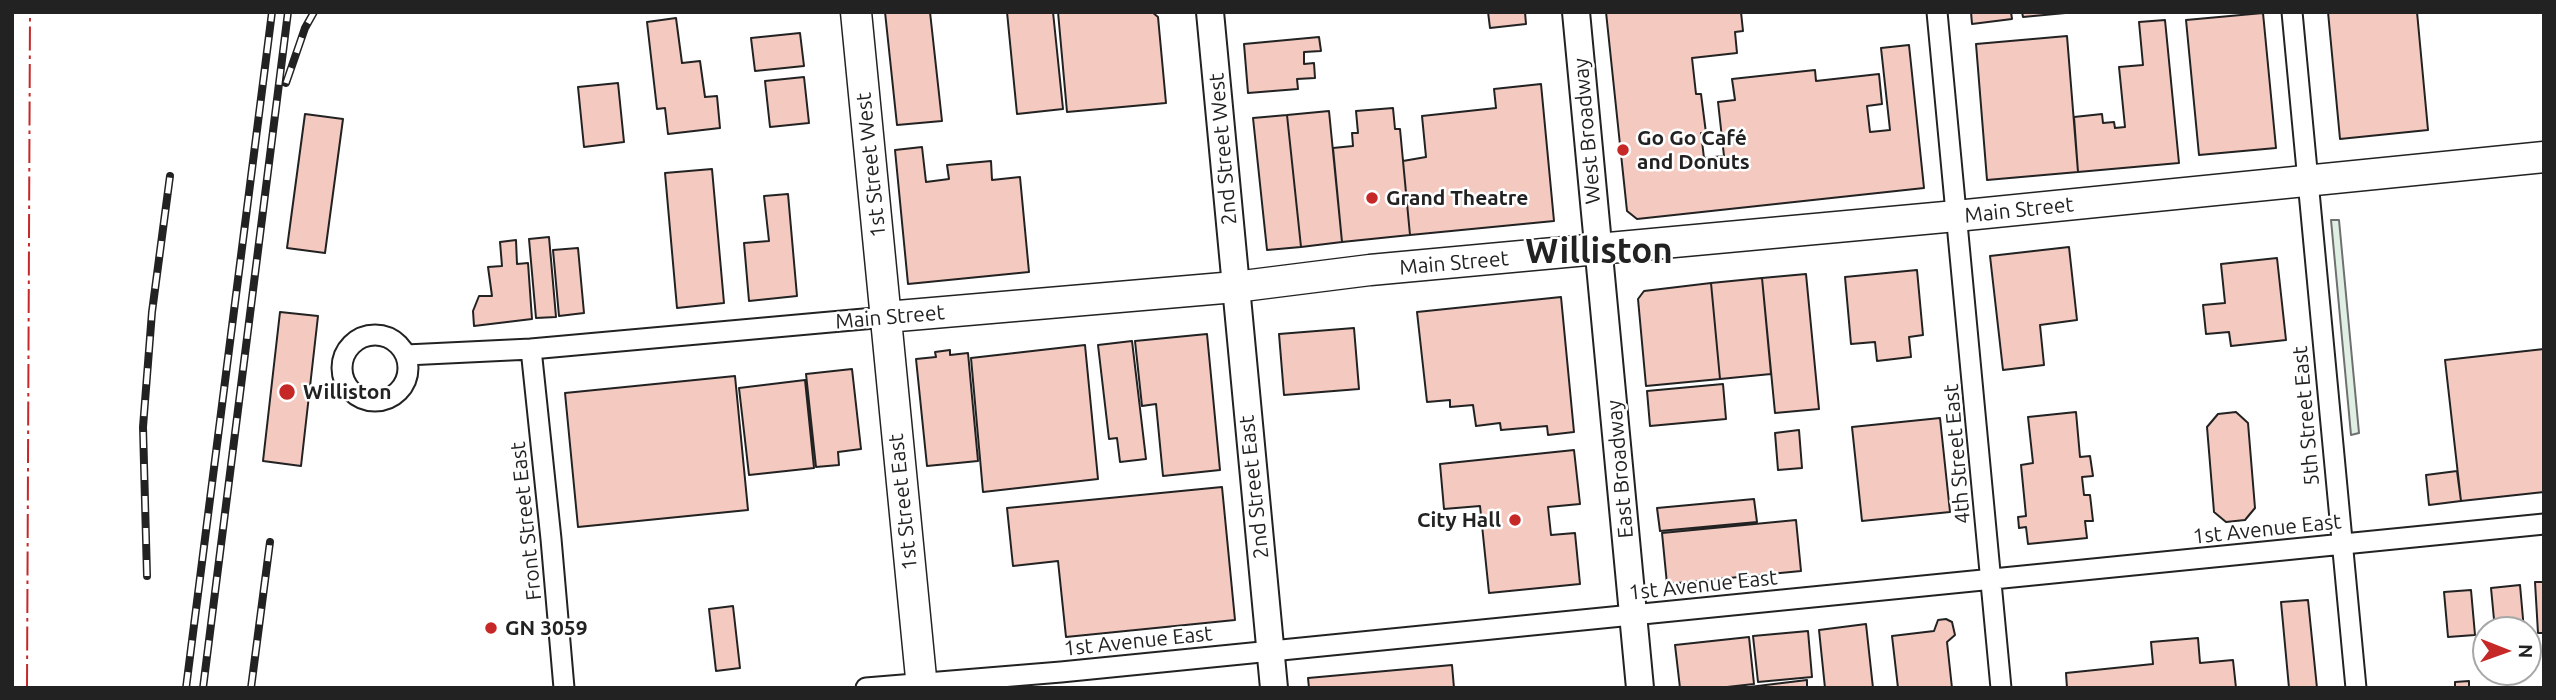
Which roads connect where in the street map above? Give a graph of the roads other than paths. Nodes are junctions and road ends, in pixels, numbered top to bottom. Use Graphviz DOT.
graph roads {
  1 [pos="856,12"];
  2 [pos="1210,12"];
  3 [pos="1576,12"];
  4 [pos="1937,12"];
  5 [pos="2292,12"];
  6 [pos="2544,158"];
  7 [pos="2309,181"];
  8 [pos="1956,216"];
  9 [pos="1598,250"];
  10 [pos="1235,287"];
  11 [pos="886,317"];
  12 [pos="531,349"];
  13 [pos="406,355"];
  14 [pos="2544,524"];
  15 [pos="2342,545"];
  16 [pos="1991,580"];
  17 [pos="1633,615"];
  18 [pos="1270,650"];
  19 [pos="922,685"];
  20 [pos="564,688"];
  21 [pos="866,688"];
  22 [pos="1274,688"];
  23 [pos="1640,688"];
  24 [pos="2001,688"];
  25 [pos="2356,688"];
  1 -- 11 [label="main road, 1st Street West"];
  2 -- 10 [label="street, 2nd Street West"];
  3 -- 9 [label="street, West Broadway"];
  4 -- 8 [label="street, 4th Street East"];
  5 -- 7 [label="street, 5th Street East"];
  6 -- 7 [label="main road, Main Street"];
  7 -- 8 [label="main road, Main Street"];
  7 -- 15 [label="street, 5th Street East"];
  8 -- 9 [label="main road, Main Street"];
  8 -- 16 [label="street, 4th Street East"];
  9 -- 10 [label="main road, Main Street"];
  9 -- 17 [label="street, East Broadway"];
  10 -- 11 [label="main road, Main Street"];
  10 -- 18 [label="street, 2nd Street East"];
  11 -- 12 [label="street, Main Street"];
  11 -- 19 [label="main road, 1st Street East"];
  12 -- 13 [label="street, Main Street"];
  12 -- 20 [label="street, Front Street East"];
  14 -- 15 [label="street, 1st Avenue East"];
  15 -- 16 [label="street, 1st Avenue East"];
  15 -- 25 [label="street, 5th Street East"];
  16 -- 17 [label="street, 1st Avenue East"];
  16 -- 24 [label="street, 4th Street East"];
  17 -- 18 [label="street, 1st Avenue East"];
  17 -- 23 [label="street, East Broadway"];
  18 -- 19 [label="street, 1st Avenue East"];
  18 -- 22 [label="street, 2nd Street East"];
  19 -- 21 [label="street, 1st Avenue East"];
}
